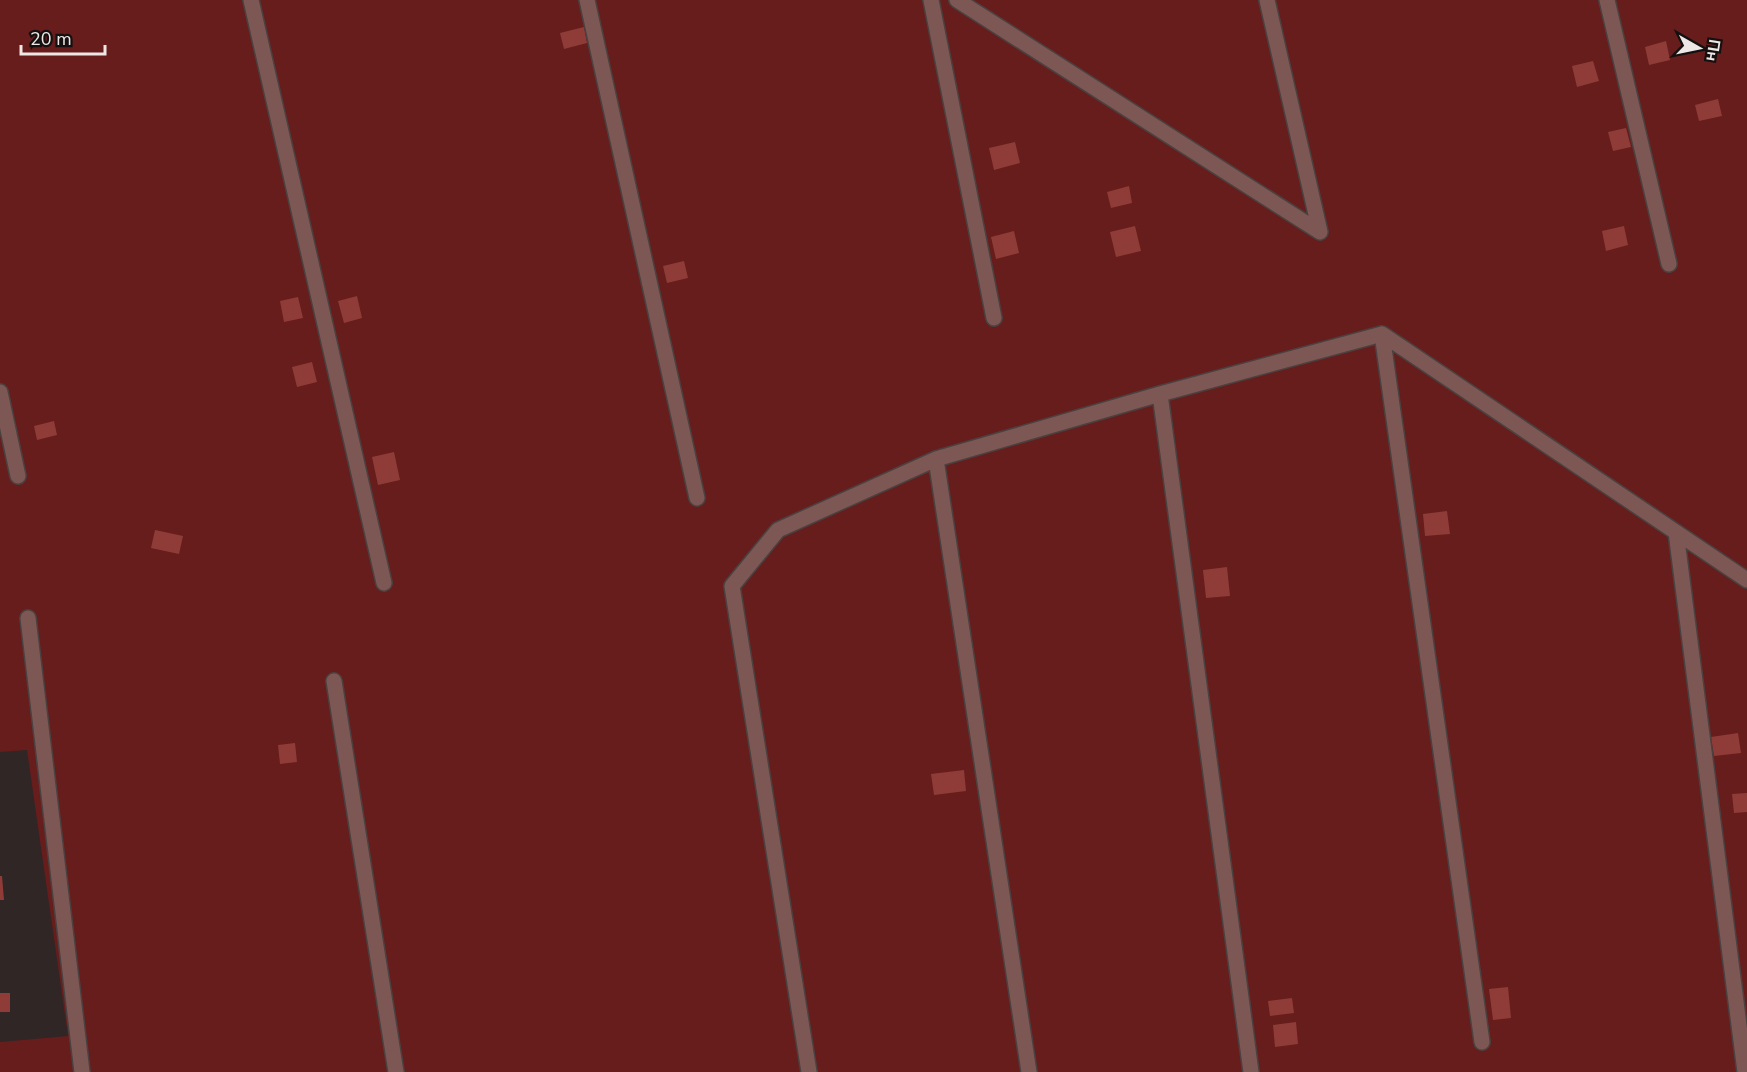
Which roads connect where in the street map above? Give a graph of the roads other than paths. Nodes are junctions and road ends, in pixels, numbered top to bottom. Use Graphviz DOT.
graph roads {
  1 [pos="251,0"];
  2 [pos="587,0"];
  3 [pos="931,0"];
  4 [pos="957,0"];
  5 [pos="1267,0"];
  6 [pos="1607,0"];
  7 [pos="1669,264"];
  8 [pos="994,318"];
  9 [pos="1382,334"];
  10 [pos="0,392"];
  11 [pos="1160,394"];
  12 [pos="936,459"];
  13 [pos="18,476"];
  14 [pos="697,498"];
  15 [pos="1676,532"];
  16 [pos="1747,580"];
  17 [pos="384,583"];
  18 [pos="28,618"];
  19 [pos="334,681"];
  20 [pos="1482,1042"];
  21 [pos="82,1072"];
  22 [pos="396,1072"];
  23 [pos="809,1072"];
  24 [pos="1029,1072"];
  25 [pos="1251,1072"];
  26 [pos="1745,1072"];
  1 -- 17 [label="lane"];
  2 -- 14 [label="lane"];
  3 -- 8 [label="lane"];
  4 -- 5 [label="lane"];
  6 -- 7 [label="lane"];
  9 -- 11 [label="lane"];
  9 -- 15 [label="lane"];
  9 -- 20 [label="lane"];
  10 -- 13 [label="lane"];
  11 -- 12 [label="lane"];
  11 -- 25 [label="lane"];
  12 -- 23 [label="lane"];
  12 -- 24 [label="lane"];
  15 -- 16 [label="lane"];
  15 -- 26 [label="lane"];
  18 -- 21 [label="lane"];
  19 -- 22 [label="lane"];
}
